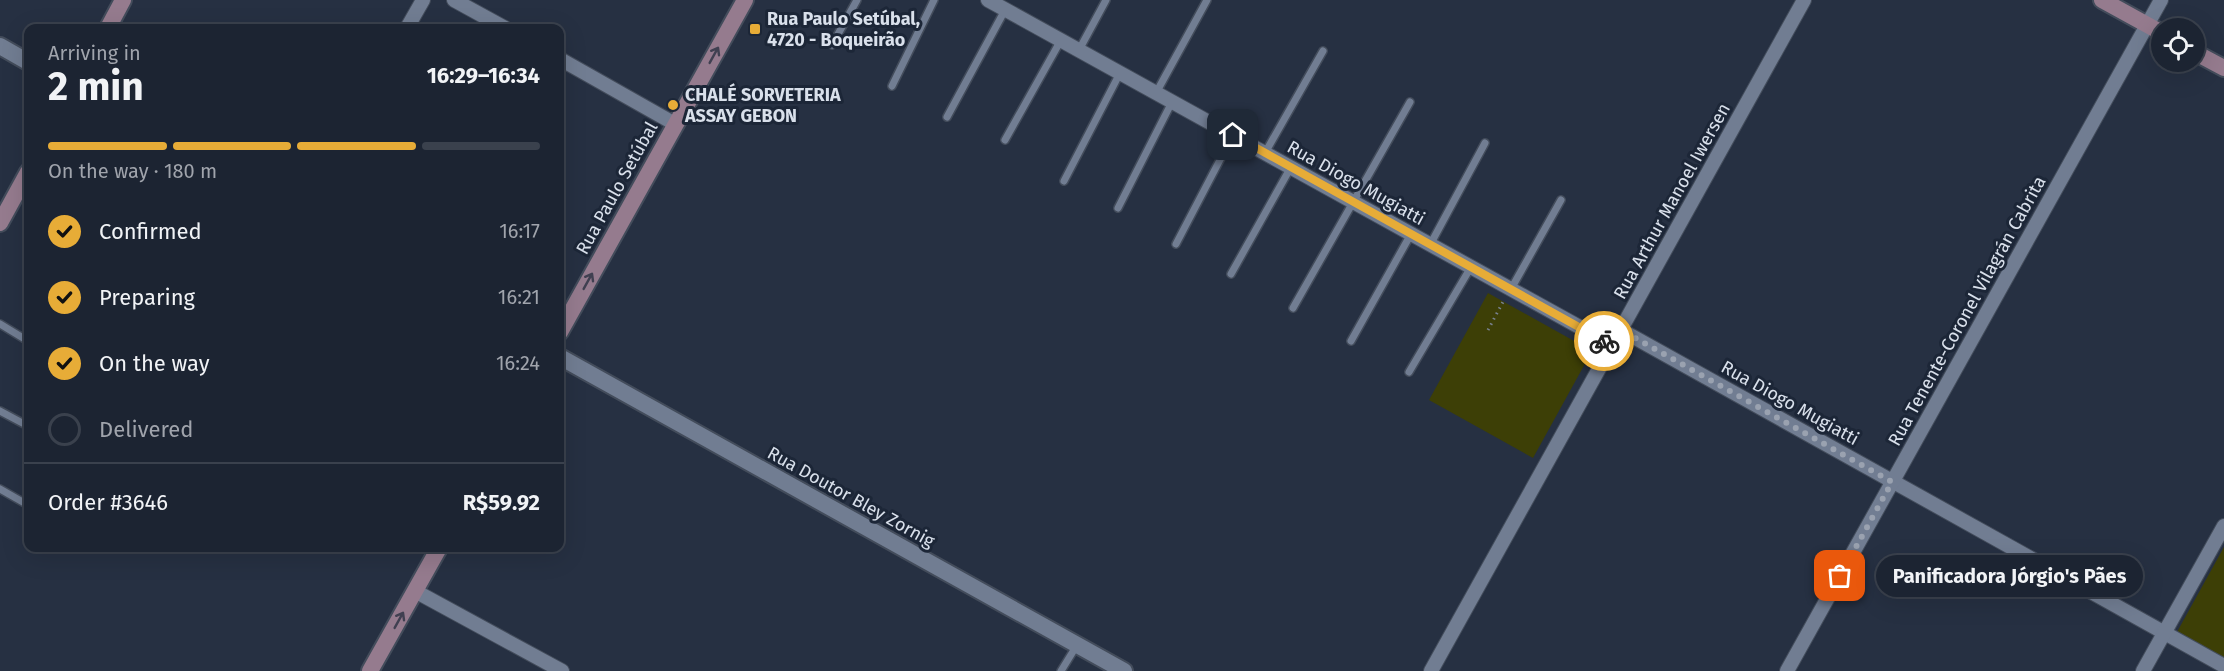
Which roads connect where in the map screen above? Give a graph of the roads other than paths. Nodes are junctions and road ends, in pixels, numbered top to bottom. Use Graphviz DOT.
graph roads {
  1 [pos="123,0"];
  2 [pos="423,0"];
  3 [pos="454,0"];
  4 [pos="745,0"];
  5 [pos="857,0"];
  6 [pos="934,0"];
  7 [pos="1106,0"];
  8 [pos="1207,0"];
  9 [pos="1804,0"];
  10 [pos="2102,0"];
  11 [pos="2160,0"];
  12 [pos="997,3"];
  13 [pos="2156,18"];
  14 [pos="110,24"];
  15 [pos="409,24"];
  16 [pos="498,24"];
  17 [pos="2151,27"];
  18 [pos="2151,34"];
  19 [pos="1061,40"];
  20 [pos="832,45"];
  21 [pos="0,46"];
  22 [pos="1079,50"];
  23 [pos="1323,51"];
  24 [pos="2205,58"];
  25 [pos="24,60"];
  26 [pos="564,61"];
  27 [pos="2224,68"];
  28 [pos="1120,73"];
  29 [pos="892,86"];
  30 [pos="1156,93"];
  31 [pos="1172,102"];
  32 [pos="1410,102"];
  33 [pos="947,117"];
  34 [pos="675,124"];
  35 [pos="1233,135"];
  36 [pos="1005,141"];
  37 [pos="1485,143"];
  38 [pos="1265,153"];
  39 [pos="1291,167"];
  40 [pos="24,179"];
  41 [pos="1064,181"];
  42 [pos="1561,200"];
  43 [pos="1354,202"];
  44 [pos="1118,208"];
  45 [pos="0,223"];
  46 [pos="1411,234"];
  47 [pos="1176,244"];
  48 [pos="1430,244"];
  49 [pos="1470,267"];
  50 [pos="1231,274"];
  51 [pos="1511,289"];
  52 [pos="1293,308"];
  53 [pos="0,324"];
  54 [pos="564,325"];
  55 [pos="1621,330"];
  56 [pos="24,339"];
  57 [pos="1351,341"];
  58 [pos="1612,345"];
  59 [pos="564,359"];
  60 [pos="1409,372"];
  61 [pos="0,411"];
  62 [pos="24,424"];
  63 [pos="1892,482"];
  64 [pos="0,489"];
  65 [pos="24,503"];
  66 [pos="2224,526"];
  67 [pos="437,552"];
  68 [pos="415,591"];
  69 [pos="2164,633"];
  70 [pos="1077,645"];
  71 [pos="2224,666"];
  72 [pos="370,671"];
  73 [pos="562,671"];
  74 [pos="1061,671"];
  75 [pos="1124,671"];
  76 [pos="1431,671"];
  77 [pos="1787,671"];
  78 [pos="2143,671"];
  1 -- 14 [label="main road"];
  2 -- 15 [label="street"];
  3 -- 16 [label="street"];
  34 -- 4 [label="main road, Rua Paulo Setúbal, one-way"];
  5 -- 20 [label="lane"];
  6 -- 29 [label="lane"];
  7 -- 22 [label="lane"];
  8 -- 30 [label="lane"];
  9 -- 55 [label="street, Rua Arthur Manoel Iwersen"];
  10 -- 17 [label="main road"];
  11 -- 13 [label="street, Rua Tenente-Coronel Vilagrán Cabrita"];
  12 -- 19 [label="street, Rua Diogo Mugiatti"];
  12 -- 33 [label="lane"];
  18 -- 63 [label="street, Rua Tenente-Coronel Vilagrán Cabrita"];
  19 -- 22 [label="street, Rua Diogo Mugiatti"];
  19 -- 36 [label="lane"];
  21 -- 25 [label="street"];
  22 -- 28 [label="street, Rua Diogo Mugiatti"];
  23 -- 38 [label="lane"];
  24 -- 27 [label="main road"];
  26 -- 34 [label="street"];
  28 -- 30 [label="street, Rua Diogo Mugiatti"];
  28 -- 41 [label="lane"];
  30 -- 31 [label="street, Rua Diogo Mugiatti"];
  31 -- 35 [label="street, Rua Diogo Mugiatti"];
  31 -- 44 [label="lane"];
  32 -- 43 [label="lane"];
  54 -- 34 [label="main road, Rua Paulo Setúbal, one-way"];
  35 -- 38 [label="street, Rua Diogo Mugiatti"];
  35 -- 47 [label="lane"];
  37 -- 48 [label="lane"];
  38 -- 39 [label="street, Rua Diogo Mugiatti"];
  39 -- 43 [label="street, Rua Diogo Mugiatti"];
  39 -- 50 [label="lane"];
  40 -- 45 [label="main road"];
  42 -- 51 [label="lane"];
  43 -- 46 [label="street, Rua Diogo Mugiatti"];
  43 -- 52 [label="lane"];
  46 -- 48 [label="street, Rua Diogo Mugiatti"];
  46 -- 57 [label="lane"];
  48 -- 49 [label="street, Rua Diogo Mugiatti"];
  49 -- 51 [label="street, Rua Diogo Mugiatti"];
  49 -- 60 [label="lane"];
  51 -- 58 [label="street, Rua Diogo Mugiatti"];
  53 -- 56 [label="lane"];
  55 -- 58 [label="street, Rua Arthur Manoel Iwersen"];
  55 -- 63 [label="street, Rua Diogo Mugiatti"];
  58 -- 76 [label="street, Rua Arthur Manoel Iwersen"];
  59 -- 70 [label="street, Rua Doutor Bley Zornig"];
  61 -- 62 [label="lane"];
  63 -- 69 [label="street, Rua Diogo Mugiatti"];
  63 -- 77 [label="street, Rua Tenente-Coronel Vilagrán Cabrita"];
  64 -- 65 [label="lane"];
  66 -- 69 [label="street"];
  67 -- 68 [label="main road"];
  72 -- 68 [label="main road, one-way"];
  68 -- 73 [label="street"];
  69 -- 71 [label="street, Rua Diogo Mugiatti"];
  69 -- 78 [label="street"];
  70 -- 74 [label="lane"];
  70 -- 75 [label="street, Rua Doutor Bley Zornig"];
}
